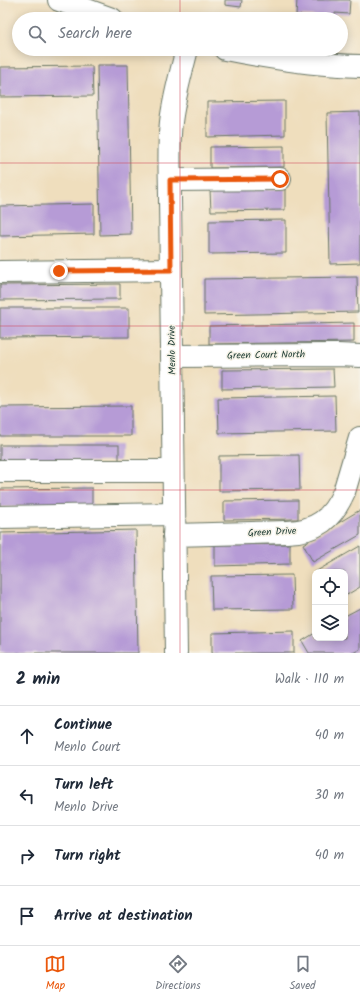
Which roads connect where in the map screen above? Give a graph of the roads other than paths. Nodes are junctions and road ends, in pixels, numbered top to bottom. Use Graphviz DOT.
graph roads {
  1 [pos="59,0"];
  2 [pos="92,12"];
  3 [pos="185,56"];
  4 [pos="263,56"];
  5 [pos="360,66"];
  6 [pos="280,179"];
  7 [pos="170,180"];
  8 [pos="171,270"];
  9 [pos="0,272"];
  10 [pos="172,356"];
  11 [pos="360,356"];
  12 [pos="360,438"];
  13 [pos="0,471"];
  14 [pos="174,471"];
  15 [pos="0,517"];
  16 [pos="174,524"];
  17 [pos="176,653"];
  1 -- 2 [label="street"];
  3 -- 7 [label="street, Menlo Drive"];
  4 -- 5 [label="street"];
  6 -- 7 [label="street"];
  7 -- 8 [label="street, Menlo Drive"];
  8 -- 9 [label="street"];
  8 -- 10 [label="street, Menlo Drive"];
  10 -- 11 [label="street, Green Court North"];
  10 -- 14 [label="street, Menlo Drive"];
  12 -- 16 [label="street, Green Drive"];
  13 -- 14 [label="street"];
  14 -- 16 [label="street, Menlo Drive"];
  15 -- 16 [label="street, Green Drive"];
  16 -- 17 [label="street, Menlo Drive"];
}
